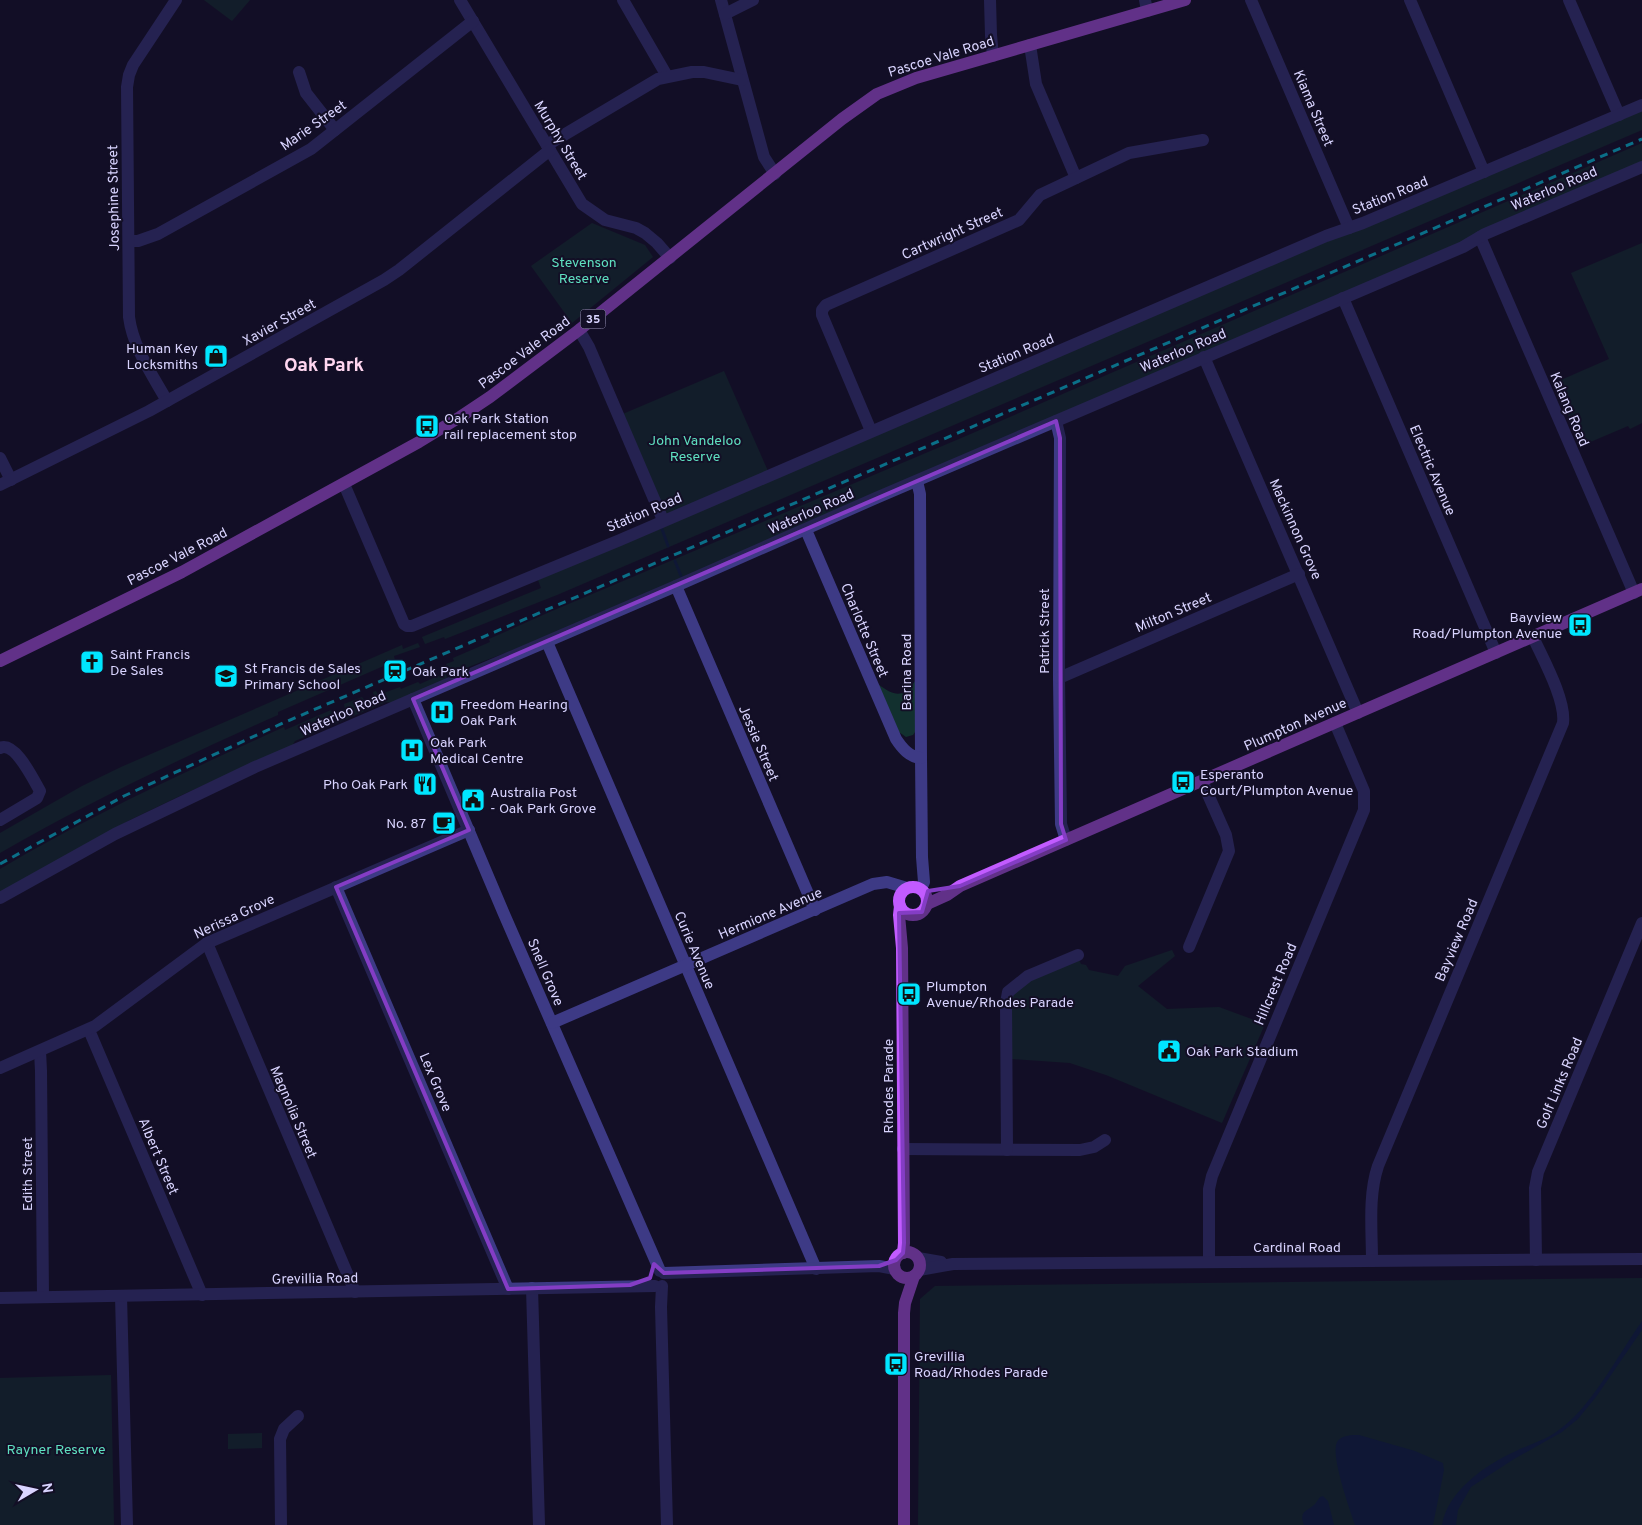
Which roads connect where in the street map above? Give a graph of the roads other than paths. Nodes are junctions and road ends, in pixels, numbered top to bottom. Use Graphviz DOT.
graph roads {
  1 [pos="176,0"];
  2 [pos="460,0"];
  3 [pos="622,0"];
  4 [pos="722,0"];
  5 [pos="753,0"];
  6 [pos="990,0"];
  7 [pos="1185,0"];
  8 [pos="1251,0"];
  9 [pos="1410,0"];
  10 [pos="1569,0"];
  11 [pos="1163,3"];
  12 [pos="1146,5"];
  13 [pos="725,14"];
  14 [pos="473,21"];
  15 [pos="1030,45"];
  16 [pos="993,56"];
  17 [pos="299,72"];
  18 [pos="667,76"];
  19 [pos="742,80"];
  20 [pos="1642,105"];
  21 [pos="1618,115"];
  22 [pos="335,130"];
  23 [pos="1203,140"];
  24 [pos="548,147"];
  25 [pos="1642,167"];
  26 [pos="1484,172"];
  27 [pos="775,174"];
  28 [pos="1076,178"];
  29 [pos="1350,228"];
  30 [pos="1480,237"];
  31 [pos="129,241"];
  32 [pos="670,258"];
  33 [pos="1343,298"];
  34 [pos="579,330"];
  35 [pos="1204,357"];
  36 [pos="167,401"];
  37 [pos="1056,421"];
  38 [pos="872,431"];
  39 [pos="0,458"];
  40 [pos="917,481"];
  41 [pos="5,483"];
  42 [pos="344,484"];
  43 [pos="663,520"];
  44 [pos="806,530"];
  45 [pos="1299,574"];
  46 [pos="676,586"];
  47 [pos="1638,591"];
  48 [pos="1533,637"];
  49 [pos="547,642"];
  50 [pos="1496,653"];
  51 [pos="0,660"];
  52 [pos="1059,678"];
  53 [pos="413,698"];
  54 [pos="1358,713"];
  55 [pos="1335,723"];
  56 [pos="0,748"];
  57 [pos="921,758"];
  58 [pos="1202,781"];
  59 [pos="0,820"];
  60 [pos="469,830"];
  61 [pos="1066,840"];
  62 [pos="960,886"];
  63 [pos="336,887"];
  64 [pos="911,893"];
  65 [pos="0,898"];
  66 [pos="927,904"];
  67 [pos="815,910"];
  68 [pos="913,915"];
  69 [pos="1642,923"];
  70 [pos="206,943"];
  71 [pos="1189,947"];
  72 [pos="902,948"];
  73 [pos="1078,955"];
  74 [pos="685,965"];
  75 [pos="552,1022"];
  76 [pos="89,1030"];
  77 [pos="40,1051"];
  78 [pos="0,1068"];
  79 [pos="1105,1140"];
  80 [pos="903,1149"];
  81 [pos="1007,1150"];
  82 [pos="1642,1259"];
  83 [pos="1536,1260"];
  84 [pos="1372,1261"];
  85 [pos="1209,1262"];
  86 [pos="907,1265"];
  87 [pos="816,1269"];
  88 [pos="659,1279"];
  89 [pos="532,1288"];
  90 [pos="508,1289"];
  91 [pos="355,1292"];
  92 [pos="202,1295"];
  93 [pos="121,1296"];
  94 [pos="43,1297"];
  95 [pos="0,1298"];
  96 [pos="298,1416"];
  97 [pos="127,1525"];
  98 [pos="281,1525"];
  99 [pos="539,1525"];
  100 [pos="667,1525"];
  101 [pos="904,1525"];
  1 -- 31 [label="street, Josephine Street"];
  2 -- 14 [label="street, Murphy Street"];
  3 -- 18 [label="street"];
  4 -- 13 [label="street"];
  5 -- 13 [label="street"];
  6 -- 16 [label="street"];
  7 -- 11 [label="main road, Pascoe Vale Road / 35"];
  8 -- 29 [label="street, Kiama Street"];
  9 -- 26 [label="street"];
  10 -- 21 [label="street"];
  11 -- 12 [label="main road, Pascoe Vale Road / 35"];
  12 -- 15 [label="main road, Pascoe Vale Road / 35"];
  13 -- 19 [label="street"];
  14 -- 22 [label="street, Marie Street"];
  14 -- 24 [label="street, Murphy Street"];
  15 -- 16 [label="main road, Pascoe Vale Road / 35"];
  15 -- 28 [label="street"];
  16 -- 27 [label="main road, Pascoe Vale Road / 35"];
  17 -- 22 [label="street"];
  18 -- 19 [label="street, Xavier Street"];
  18 -- 24 [label="street, Xavier Street"];
  19 -- 27 [label="street"];
  20 -- 21 [label="street, Station Road"];
  21 -- 26 [label="street, Station Road"];
  22 -- 31 [label="street, Marie Street"];
  23 -- 28 [label="street"];
  24 -- 32 [label="street, Murphy Street"];
  24 -- 36 [label="street, Xavier Street"];
  25 -- 30 [label="street, Waterloo Road"];
  26 -- 29 [label="street, Station Road"];
  27 -- 32 [label="main road, Pascoe Vale Road / 35"];
  28 -- 38 [label="street, Cartwright Street"];
  29 -- 38 [label="street, Station Road"];
  30 -- 33 [label="street, Waterloo Road"];
  30 -- 47 [label="street, Kalang Road"];
  31 -- 36 [label="street, Josephine Street"];
  32 -- 34 [label="main road, Pascoe Vale Road / 35"];
  33 -- 35 [label="street, Waterloo Road"];
  33 -- 50 [label="street, Electric Avenue"];
  34 -- 42 [label="main road, Pascoe Vale Road / 35"];
  34 -- 43 [label="street"];
  35 -- 37 [label="street, Waterloo Road"];
  35 -- 45 [label="street, Mackinnon Grove"];
  36 -- 41 [label="street, Xavier Street"];
  37 -- 40 [label="street, Waterloo Road"];
  37 -- 52 [label="street, Patrick Street"];
  38 -- 43 [label="street, Station Road"];
  39 -- 41 [label="street"];
  40 -- 44 [label="street, Waterloo Road"];
  40 -- 57 [label="street, Barina Road"];
  42 -- 43 [label="street, Station Road"];
  42 -- 51 [label="main road, Pascoe Vale Road / 35"];
  44 -- 46 [label="street, Waterloo Road"];
  44 -- 57 [label="street, Charlotte Street"];
  45 -- 52 [label="street, Milton Street"];
  45 -- 54 [label="street, Mackinnon Grove"];
  46 -- 49 [label="street, Waterloo Road"];
  46 -- 67 [label="street, Jessie Street"];
  47 -- 48 [label="main road, Plumpton Avenue"];
  48 -- 50 [label="main road, Plumpton Avenue"];
  48 -- 84 [label="street, Bayview Road"];
  49 -- 53 [label="street, Waterloo Road"];
  49 -- 74 [label="street, Curie Avenue"];
  50 -- 54 [label="main road, Plumpton Avenue"];
  52 -- 61 [label="street, Patrick Street"];
  53 -- 60 [label="street, Snell Grove"];
  53 -- 65 [label="street, Waterloo Road"];
  54 -- 55 [label="main road, Plumpton Avenue"];
  55 -- 58 [label="main road, Plumpton Avenue"];
  55 -- 85 [label="street, Hillcrest Road"];
  56 -- 59 [label="street"];
  57 -- 64 [label="street, Barina Road"];
  58 -- 61 [label="main road, Plumpton Avenue"];
  58 -- 71 [label="street"];
  60 -- 63 [label="street, Nerissa Grove"];
  60 -- 75 [label="street, Snell Grove"];
  61 -- 62 [label="main road, Plumpton Avenue"];
  62 -- 64 [label="main road, Plumpton Avenue"];
  62 -- 66 [label="main road, Plumpton Avenue"];
  63 -- 70 [label="street, Nerissa Grove"];
  63 -- 90 [label="street, Lex Grove"];
  64 -- 66 [label="main road"];
  64 -- 67 [label="street, Hermione Avenue"];
  64 -- 68 [label="main road"];
  64 -- 72 [label="main road, Rhodes Parade"];
  66 -- 68 [label="main road, Plumpton Avenue"];
  67 -- 74 [label="street, Hermione Avenue"];
  68 -- 72 [label="main road, Rhodes Parade"];
  69 -- 83 [label="street, Golf Links Road"];
  70 -- 76 [label="street, Nerissa Grove"];
  70 -- 91 [label="street, Magnolia Street"];
  72 -- 80 [label="main road, Rhodes Parade"];
  73 -- 81 [label="street"];
  74 -- 75 [label="street, Hermione Avenue"];
  74 -- 87 [label="street, Curie Avenue"];
  75 -- 88 [label="street, Snell Grove"];
  76 -- 77 [label="street, Nerissa Grove"];
  76 -- 92 [label="street, Albert Street"];
  77 -- 78 [label="street, Nerissa Grove"];
  77 -- 94 [label="street, Edith Street"];
  79 -- 81 [label="street"];
  80 -- 81 [label="street"];
  80 -- 86 [label="main road, Rhodes Parade"];
  82 -- 83 [label="street, Cardinal Road"];
  83 -- 84 [label="street, Cardinal Road"];
  84 -- 85 [label="street, Cardinal Road"];
  85 -- 86 [label="street, Cardinal Road"];
  86 -- 87 [label="street, Grevillia Road"];
  86 -- 101 [label="main road, Rhodes Parade"];
  87 -- 88 [label="street, Grevillia Road"];
  88 -- 89 [label="street, Grevillia Road"];
  88 -- 100 [label="street, Snell Grove"];
  89 -- 90 [label="street, Grevillia Road"];
  89 -- 99 [label="street"];
  90 -- 91 [label="street, Grevillia Road"];
  91 -- 92 [label="street, Grevillia Road"];
  92 -- 93 [label="street, Grevillia Road"];
  93 -- 94 [label="street, Grevillia Road"];
  93 -- 97 [label="street"];
  94 -- 95 [label="street, Grevillia Road"];
  96 -- 98 [label="street"];
}
